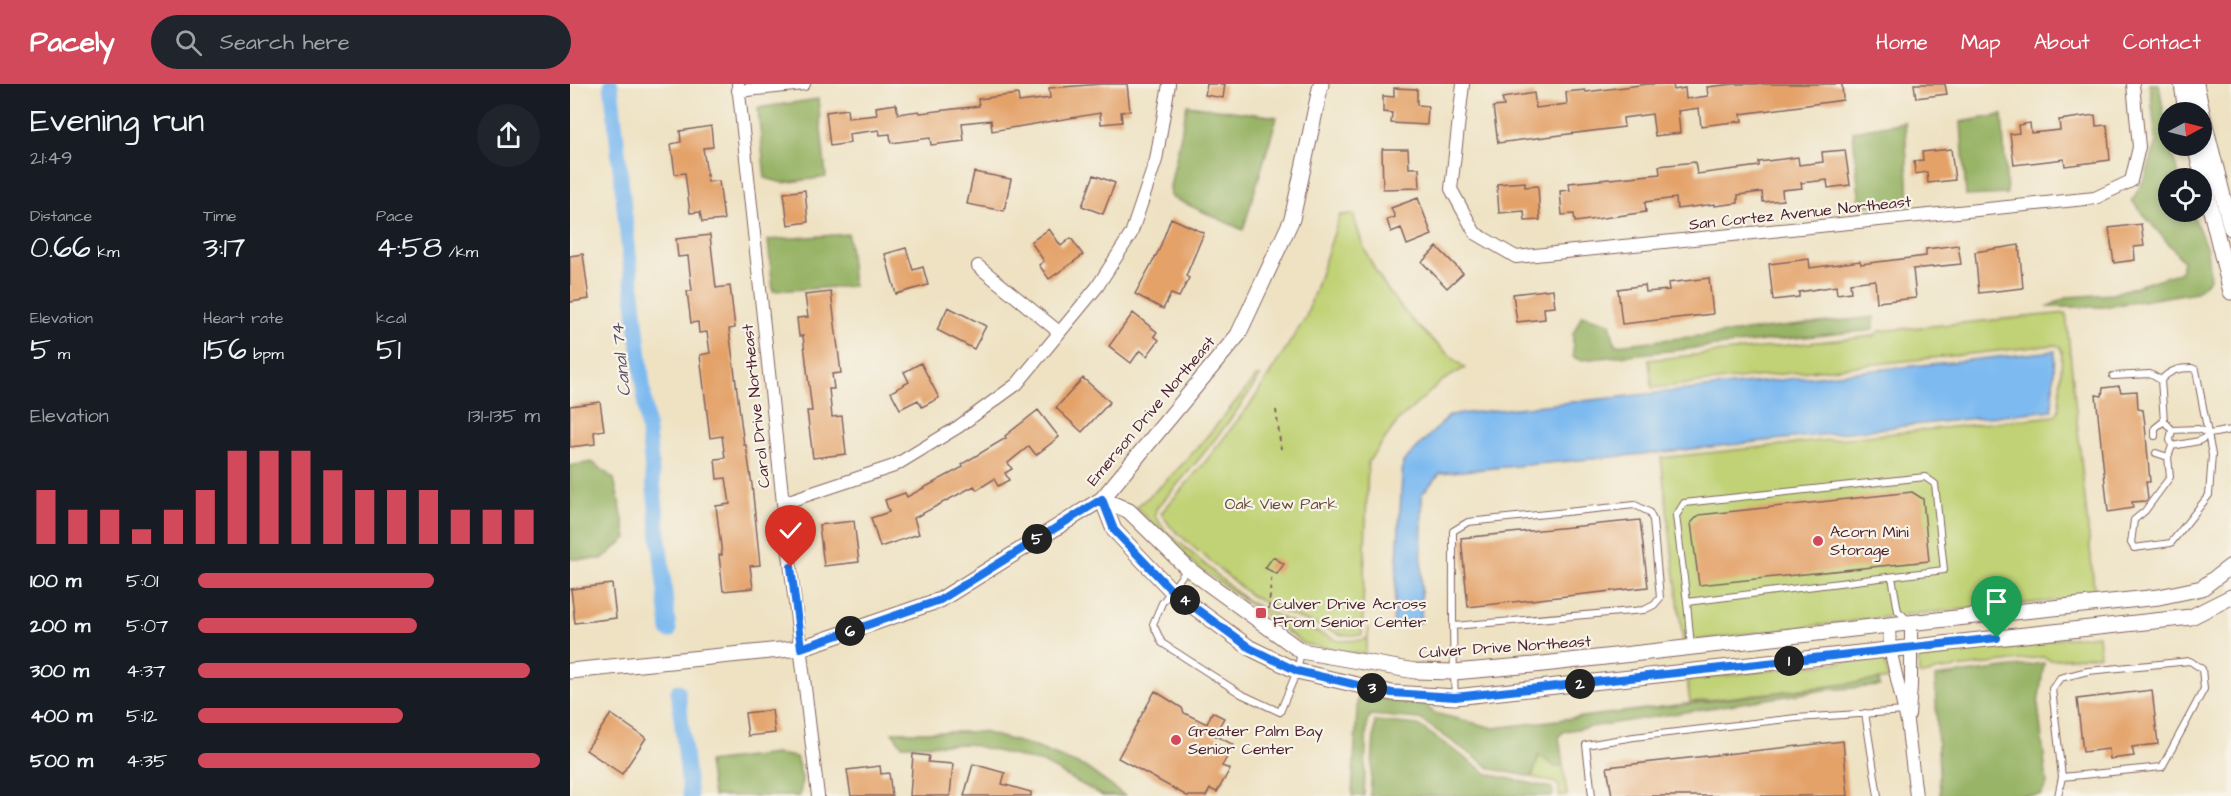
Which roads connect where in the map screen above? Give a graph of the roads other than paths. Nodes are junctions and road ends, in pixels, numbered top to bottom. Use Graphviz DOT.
graph roads {
  1 [pos="804,84"];
  2 [pos="1169,84"];
  3 [pos="1321,84"];
  4 [pos="1463,84"];
  5 [pos="2133,84"];
  6 [pos="2182,84"];
  7 [pos="2196,84"];
  8 [pos="738,88"];
  9 [pos="2185,102"];
  10 [pos="2200,102"];
  11 [pos="2212,153"];
  12 [pos="2197,156"];
  13 [pos="2231,228"];
  14 [pos="978,266"];
  15 [pos="2231,292"];
  16 [pos="1059,332"];
  17 [pos="2113,376"];
  18 [pos="2161,380"];
  19 [pos="2164,421"];
  20 [pos="2172,430"];
  21 [pos="2231,430"];
  22 [pos="2210,434"];
  23 [pos="2155,436"];
  24 [pos="2172,446"];
  25 [pos="2156,453"];
  26 [pos="2168,457"];
  27 [pos="1102,499"];
  28 [pos="783,503"];
  29 [pos="2231,566"];
  30 [pos="1187,568"];
  31 [pos="1892,577"];
  32 [pos="1172,591"];
  33 [pos="2231,597"];
  34 [pos="1687,602"];
  35 [pos="1898,611"];
  36 [pos="1911,622"];
  37 [pos="1889,625"];
  38 [pos="1453,626"];
  39 [pos="1910,647"];
  40 [pos="801,648"];
  41 [pos="1691,648"];
  42 [pos="1890,649"];
  43 [pos="1301,651"];
  44 [pos="570,671"];
  45 [pos="1297,671"];
  46 [pos="1454,672"];
  47 [pos="1455,697"];
  48 [pos="1865,713"];
  49 [pos="1907,714"];
  50 [pos="2062,777"];
  51 [pos="818,796"];
  52 [pos="1592,796"];
  53 [pos="1878,796"];
  54 [pos="1916,796"];
  55 [pos="2058,796"];
  1 -- 8 [label="street"];
  2 -- 16 [label="street"];
  3 -- 27 [label="street, Emerson Drive Northeast"];
  4 -- 5 [label="street, San Cortez Avenue Northeast"];
  6 -- 9 [label="street"];
  7 -- 10 [label="street"];
  8 -- 28 [label="street, Carol Drive Northeast"];
  11 -- 13 [label="street"];
  12 -- 15 [label="street"];
  14 -- 16 [label="street"];
  16 -- 28 [label="street"];
  17 -- 18 [label="lane"];
  18 -- 19 [label="lane"];
  18 -- 22 [label="lane"];
  19 -- 20 [label="lane"];
  19 -- 23 [label="lane"];
  20 -- 22 [label="lane"];
  20 -- 24 [label="lane"];
  21 -- 22 [label="lane"];
  22 -- 24 [label="lane"];
  22 -- 26 [label="lane"];
  24 -- 26 [label="lane"];
  25 -- 26 [label="lane"];
  27 -- 30 [label="street, Culver Drive Northeast"];
  27 -- 32 [label="street"];
  27 -- 40 [label="street, Emerson Drive Northeast"];
  28 -- 40 [label="street, Carol Drive Northeast"];
  29 -- 36 [label="street, Culver Drive Northeast"];
  30 -- 32 [label="lane"];
  30 -- 43 [label="street, Culver Drive Northeast"];
  31 -- 34 [label="lane"];
  31 -- 34 [label="lane"];
  31 -- 35 [label="lane"];
  32 -- 45 [label="street"];
  32 -- 45 [label="lane"];
  33 -- 39 [label="street"];
  34 -- 41 [label="lane"];
  35 -- 36 [label="lane"];
  35 -- 37 [label="lane"];
  36 -- 37 [label="street, Culver Drive Northeast"];
  36 -- 39 [label="street"];
  37 -- 41 [label="street, Culver Drive Northeast"];
  37 -- 42 [label="street"];
  38 -- 38 [label="lane"];
  38 -- 46 [label="lane"];
  39 -- 42 [label="street"];
  39 -- 49 [label="street"];
  40 -- 44 [label="street, Emerson Drive Northeast"];
  40 -- 51 [label="street, Carol Drive Northeast"];
  41 -- 46 [label="street, Culver Drive Northeast"];
  42 -- 47 [label="street"];
  42 -- 49 [label="street"];
  43 -- 45 [label="lane"];
  43 -- 46 [label="street, Culver Drive Northeast"];
  45 -- 47 [label="street"];
  46 -- 47 [label="lane"];
  48 -- 49 [label="lane"];
  48 -- 52 [label="lane"];
  48 -- 53 [label="lane"];
  49 -- 54 [label="street"];
  50 -- 50 [label="lane"];
  50 -- 55 [label="lane"];
}
